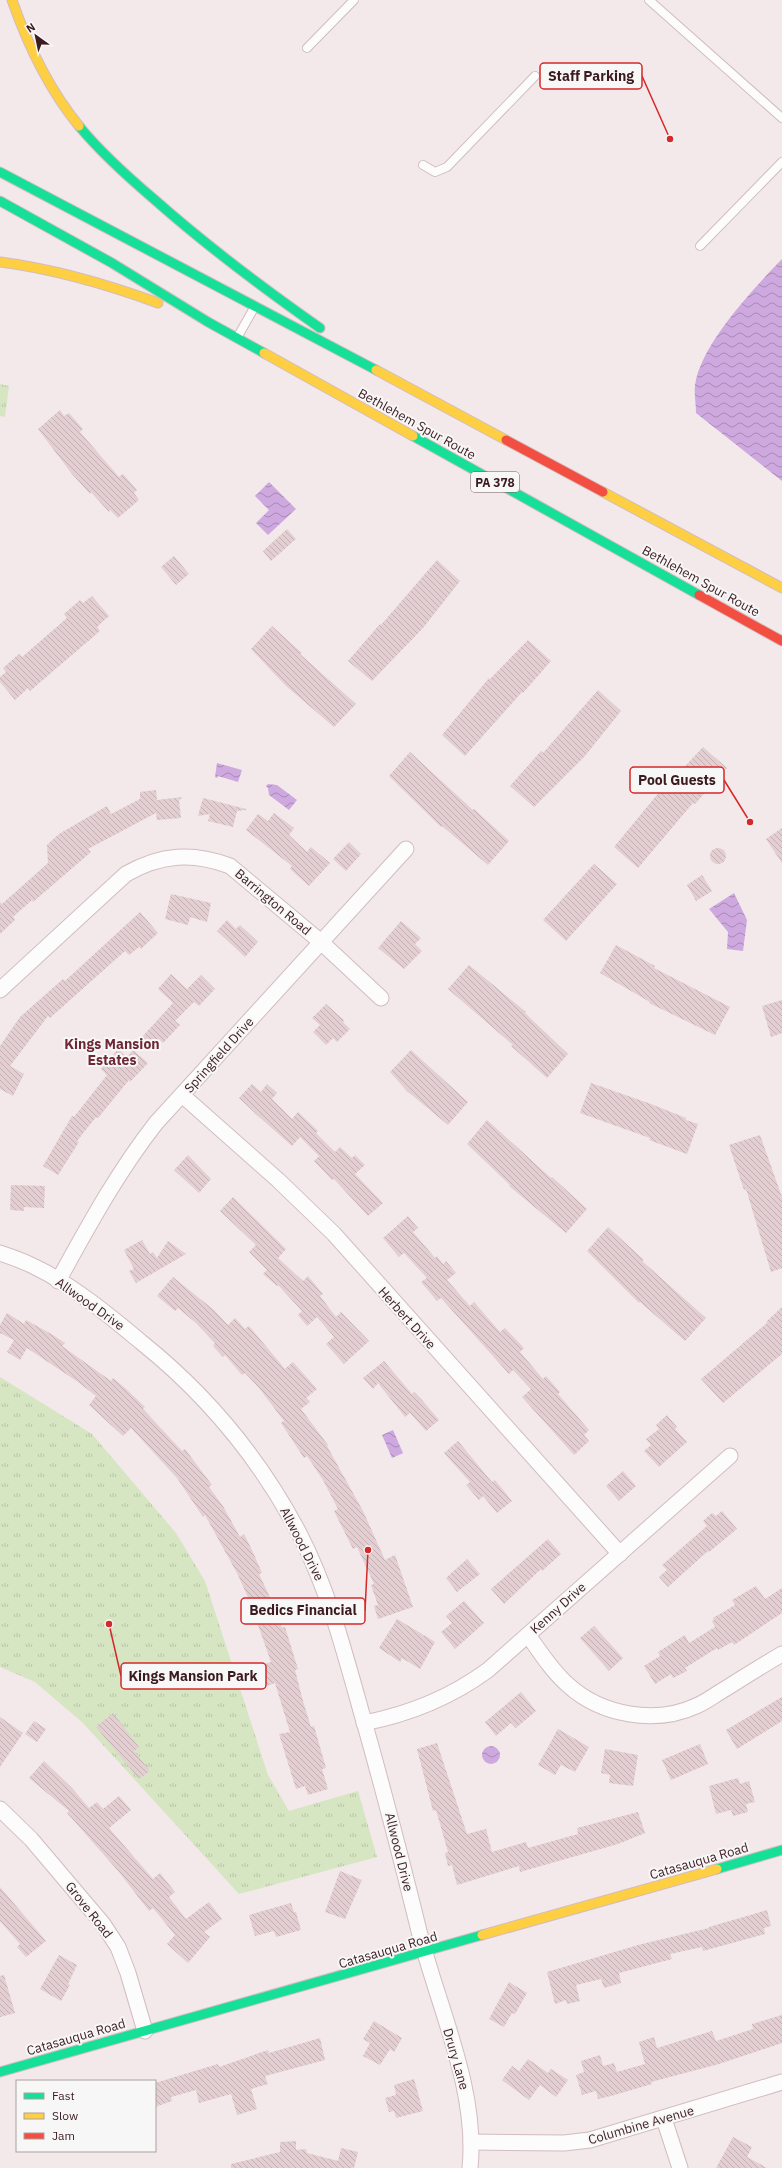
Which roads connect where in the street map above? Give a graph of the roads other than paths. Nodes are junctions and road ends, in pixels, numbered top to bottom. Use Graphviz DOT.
graph roads {
  1 [pos="12,0"];
  2 [pos="354,0"];
  3 [pos="649,0"];
  4 [pos="307,48"];
  5 [pos="534,76"];
  6 [pos="782,118"];
  7 [pos="782,162"];
  8 [pos="423,165"];
  9 [pos="0,172"];
  10 [pos="0,201"];
  11 [pos="700,246"];
  12 [pos="0,262"];
  13 [pos="254,307"];
  14 [pos="208,322"];
  15 [pos="237,338"];
  16 [pos="392,379"];
  17 [pos="782,588"];
  18 [pos="782,641"];
  19 [pos="406,848"];
  20 [pos="321,942"];
  21 [pos="0,990"];
  22 [pos="381,998"];
  23 [pos="182,1095"];
  24 [pos="0,1253"];
  25 [pos="58,1280"];
  26 [pos="730,1456"];
  27 [pos="620,1554"];
  28 [pos="528,1635"];
  29 [pos="782,1654"];
  30 [pos="364,1723"];
  31 [pos="0,1809"];
  32 [pos="782,1850"];
  33 [pos="425,1953"];
  34 [pos="145,2031"];
  35 [pos="0,2072"];
  36 [pos="782,2082"];
  37 [pos="664,2119"];
  38 [pos="471,2142"];
  39 [pos="470,2168"];
  40 [pos="680,2168"];
  1 -- 16 [label="main road"];
  2 -- 4 [label="lane"];
  3 -- 6 [label="lane"];
  5 -- 8 [label="lane"];
  7 -- 11 [label="lane"];
  9 -- 13 [label="main road"];
  10 -- 14 [label="main road"];
  12 -- 14 [label="main road"];
  13 -- 15 [label="lane"];
  13 -- 16 [label="main road"];
  14 -- 15 [label="main road, Bethlehem Spur Route / PA 378"];
  15 -- 18 [label="main road, Bethlehem Spur Route / PA 378"];
  16 -- 17 [label="main road"];
  19 -- 20 [label="street, Springfield Drive"];
  20 -- 21 [label="street, Barrington Road"];
  20 -- 22 [label="street, Barrington Road"];
  20 -- 23 [label="street, Springfield Drive"];
  23 -- 25 [label="street, Springfield Drive"];
  23 -- 27 [label="street, Herbert Drive"];
  24 -- 25 [label="street, Allwood Drive"];
  25 -- 30 [label="street, Allwood Drive"];
  26 -- 27 [label="street, Kenny Drive"];
  27 -- 28 [label="street, Kenny Drive"];
  28 -- 29 [label="street"];
  28 -- 30 [label="street, Kenny Drive"];
  30 -- 33 [label="street, Allwood Drive"];
  31 -- 34 [label="street, Grove Road"];
  32 -- 33 [label="main road, Catasauqua Road"];
  33 -- 34 [label="main road, Catasauqua Road"];
  33 -- 38 [label="street, Drury Lane"];
  34 -- 35 [label="main road, Catasauqua Road"];
  36 -- 37 [label="street, Columbine Avenue"];
  37 -- 38 [label="street, Columbine Avenue"];
  37 -- 40 [label="street"];
  38 -- 39 [label="street, Drury Lane"];
}
